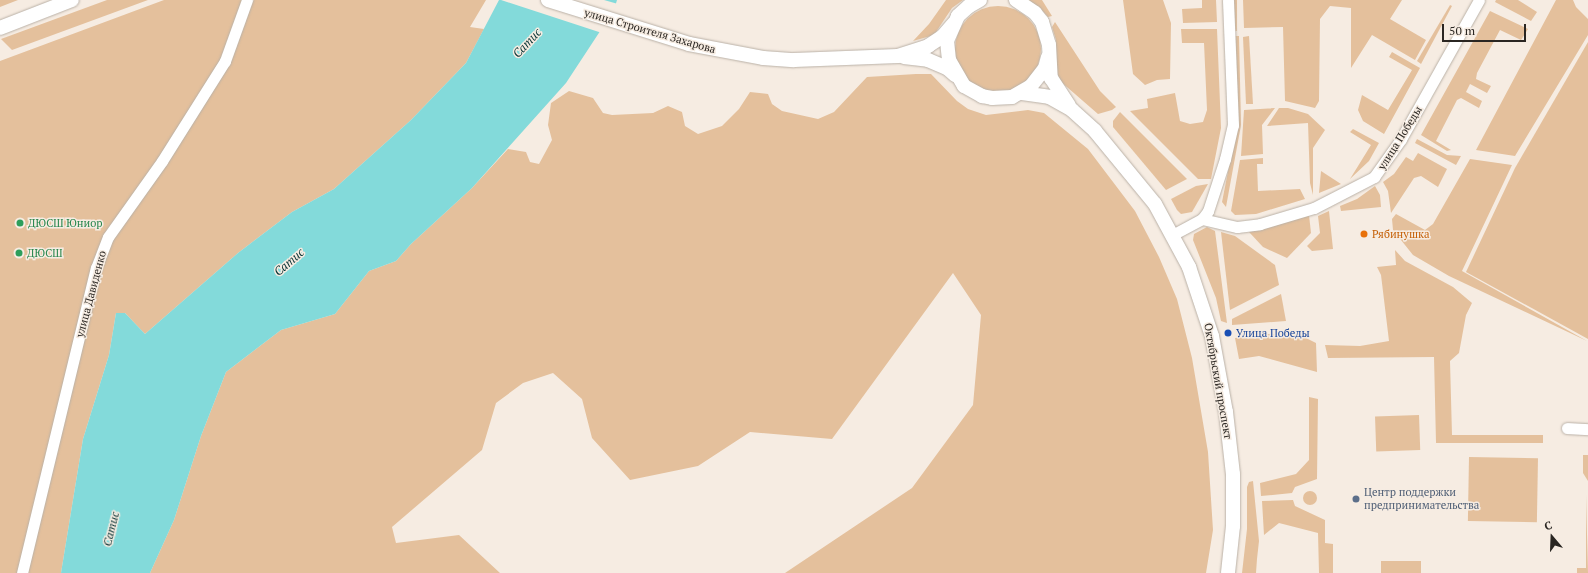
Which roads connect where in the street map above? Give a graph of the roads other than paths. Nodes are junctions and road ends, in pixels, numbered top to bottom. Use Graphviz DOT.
graph roads {
  1 [pos="72,0"];
  2 [pos="247,0"];
  3 [pos="548,0"];
  4 [pos="980,0"];
  5 [pos="1016,0"];
  6 [pos="1228,0"];
  7 [pos="1479,0"];
  8 [pos="954,23"];
  9 [pos="0,28"];
  10 [pos="898,56"];
  11 [pos="1048,57"];
  12 [pos="957,78"];
  13 [pos="1022,93"];
  14 [pos="1072,110"];
  15 [pos="1202,219"];
  16 [pos="1174,234"];
  17 [pos="1567,428"];
  18 [pos="1588,429"];
  19 [pos="22,573"];
  20 [pos="1228,573"];
  1 -- 9 [label="street"];
  2 -- 19 [label="street, улица Давиденко"];
  3 -- 10 [label="street, улица Строителя Захарова"];
  4 -- 8 [label="street, улица Строителя Захарова"];
  5 -- 11 [label="street"];
  6 -- 15 [label="street"];
  7 -- 15 [label="street, улица Победы"];
  8 -- 10 [label="street, улица Строителя Захарова"];
  8 -- 12 [label="street"];
  10 -- 12 [label="street, улица Строителя Захарова"];
  11 -- 13 [label="street"];
  11 -- 14 [label="street"];
  12 -- 13 [label="street, улица Строителя Захарова"];
  13 -- 14 [label="street"];
  14 -- 16 [label="street, Октябрьский проспект"];
  15 -- 16 [label="street"];
  16 -- 20 [label="street, Октябрьский проспект"];
  17 -- 18 [label="street"];
}
